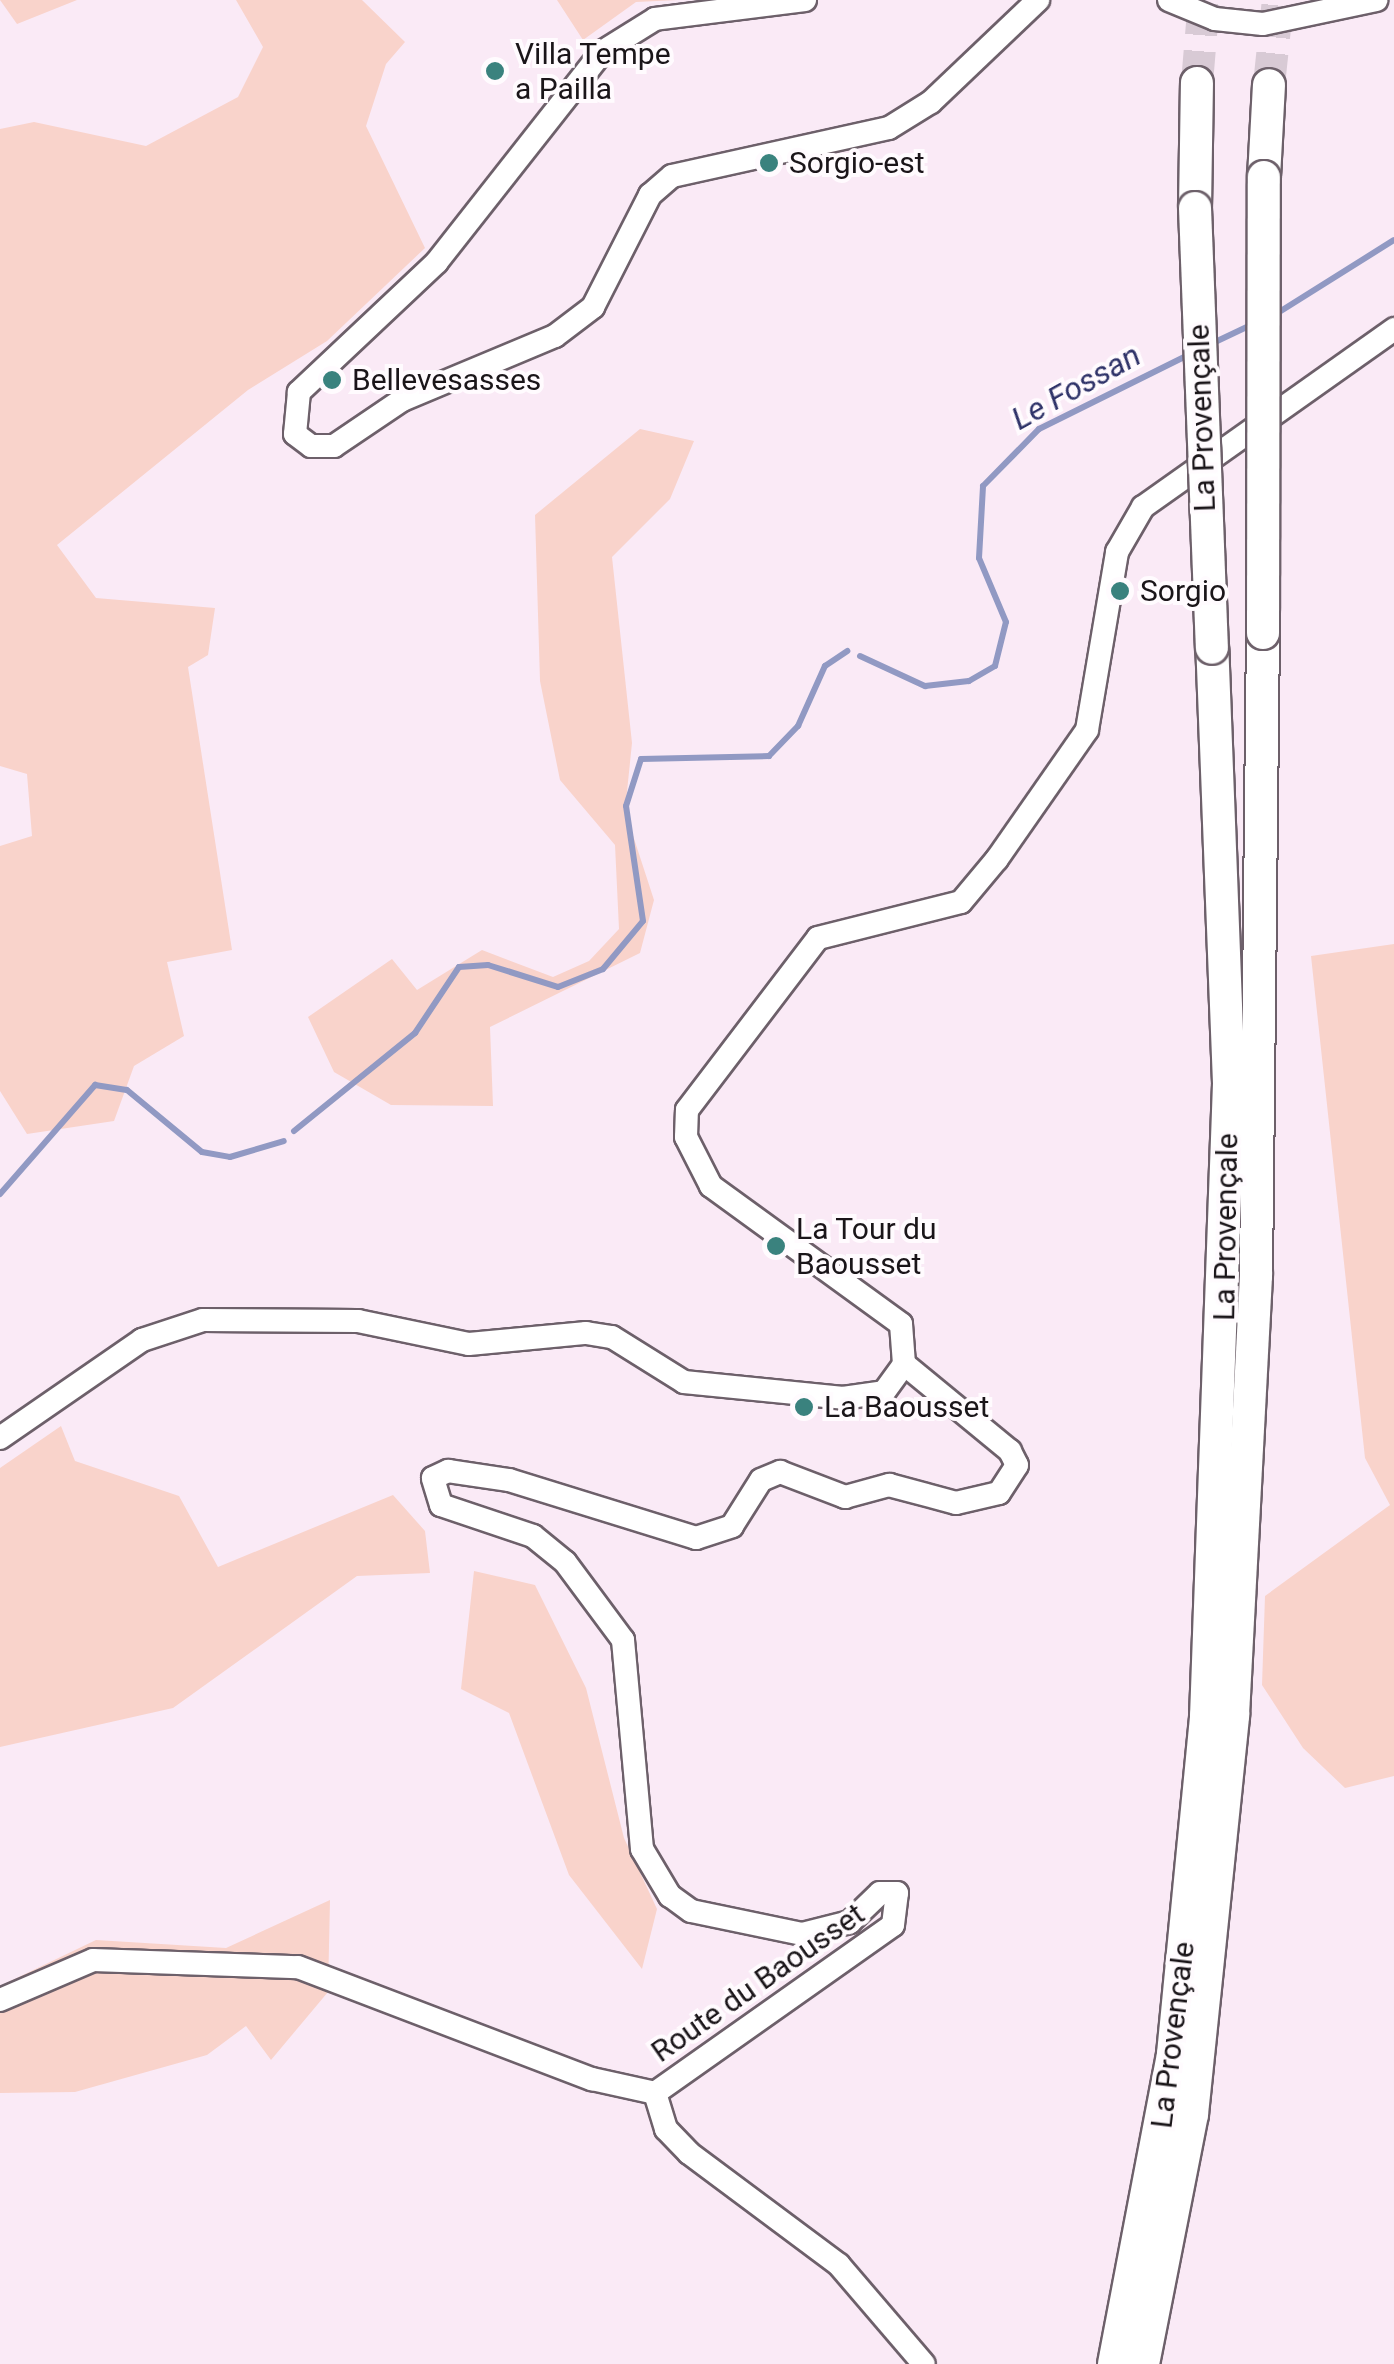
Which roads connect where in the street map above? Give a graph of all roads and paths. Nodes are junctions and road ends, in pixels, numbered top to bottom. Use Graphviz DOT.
graph roads {
  1 [pos="805,0"];
  2 [pos="1038,0"];
  3 [pos="1169,0"];
  4 [pos="1377,0"];
  5 [pos="1197,83"];
  6 [pos="1269,86"];
  7 [pos="1394,329"];
  8 [pos="1240,1316"];
  9 [pos="904,1364"];
  10 [pos="0,1438"];
  11 [pos="1219,1716"];
  12 [pos="0,2000"];
  13 [pos="656,2093"];
  14 [pos="924,2364"];
  15 [pos="1114,2364"];
  16 [pos="1143,2364"];
  1 -- 2 [label="street"];
  3 -- 4 [label="street"];
  5 -- 8 [label="highway, La Provençale, bridge"];
  6 -- 8 [label="highway, La Provençale, bridge"];
  7 -- 9 [label="street"];
  8 -- 11 [label="highway, La Provençale"];
  9 -- 10 [label="street"];
  9 -- 13 [label="street, Route du Baousset"];
  11 -- 15 [label="highway, La Provençale"];
  11 -- 16 [label="highway, La Provençale"];
  12 -- 13 [label="street"];
  13 -- 14 [label="street"];
}
